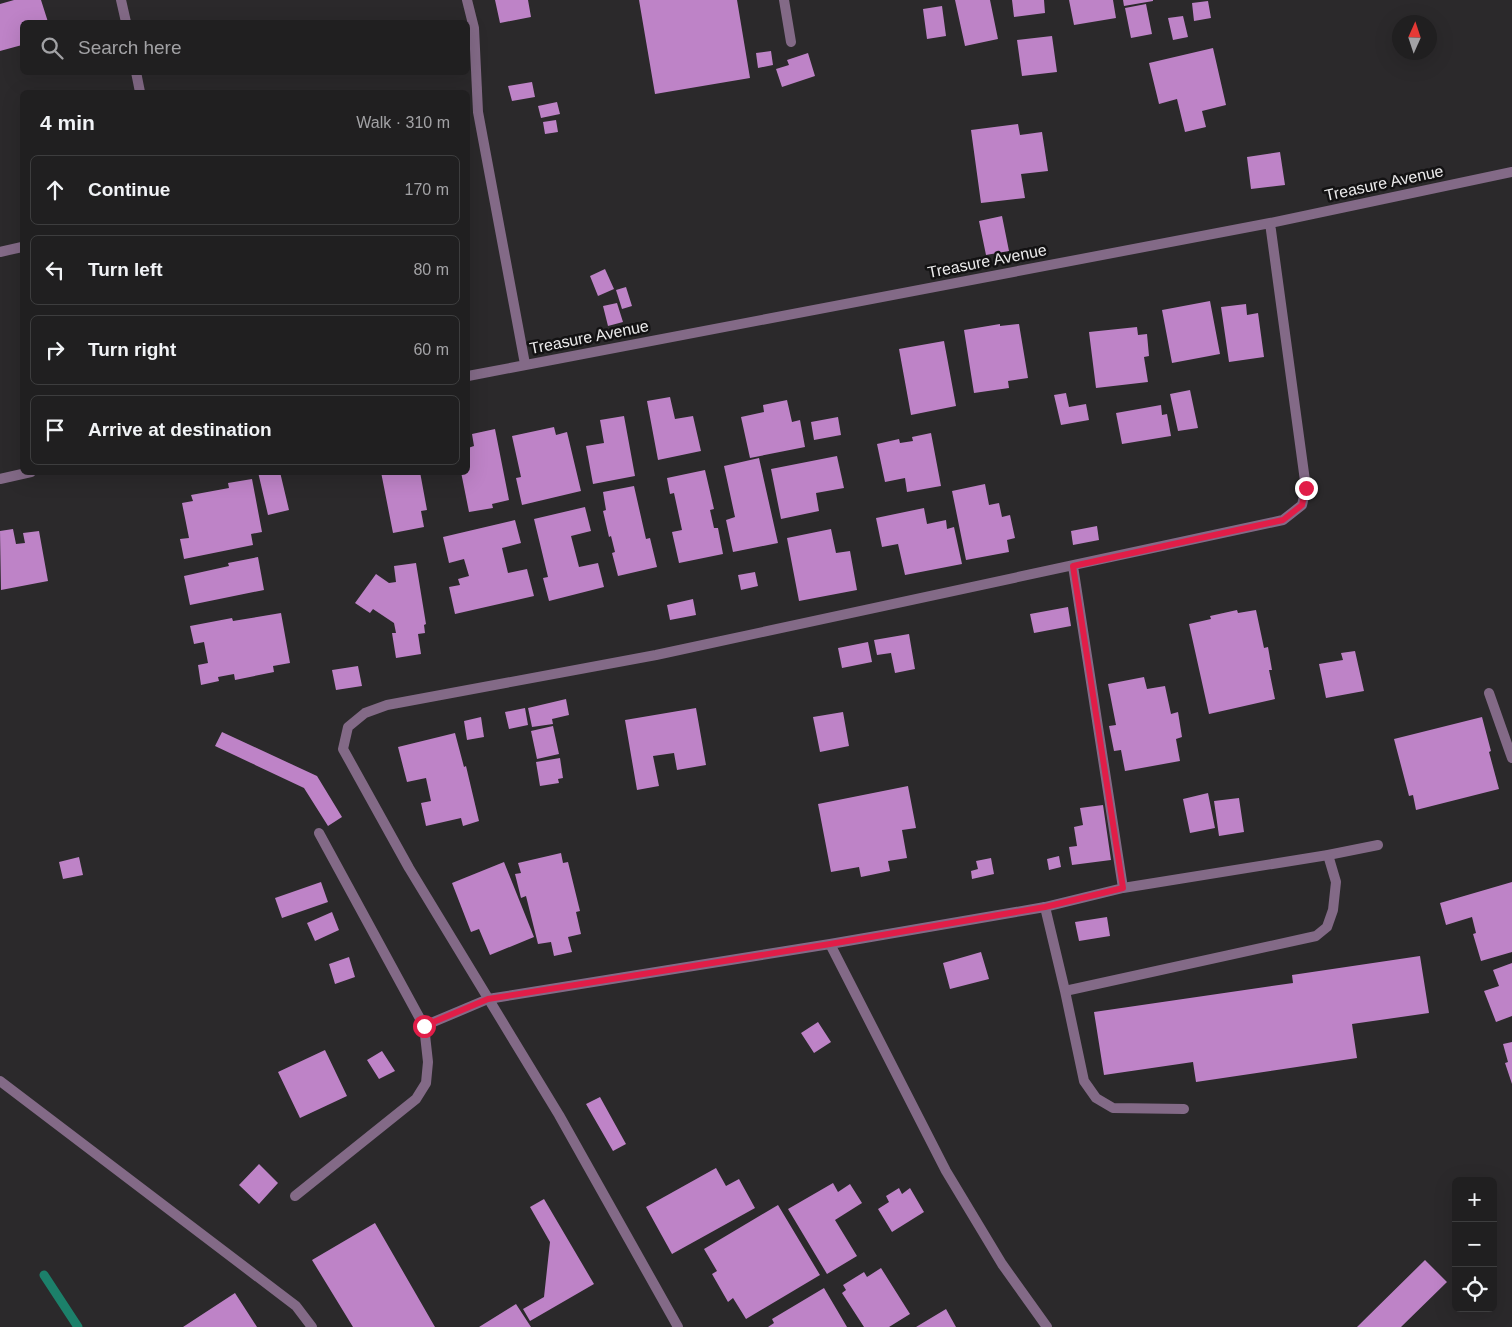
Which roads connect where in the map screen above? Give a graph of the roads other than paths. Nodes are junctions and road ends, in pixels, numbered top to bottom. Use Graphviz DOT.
graph roads {
  1 [pos="121,0"];
  2 [pos="467,0"];
  3 [pos="784,0"];
  4 [pos="126,20"];
  5 [pos="790,42"];
  6 [pos="137,75"];
  7 [pos="140,90"];
  8 [pos="1512,172"];
  9 [pos="1270,223"];
  10 [pos="20,247"];
  11 [pos="0,252"];
  12 [pos="526,364"];
  13 [pos="470,376"];
  14 [pos="20,474"];
  15 [pos="0,479"];
  16 [pos="1073,566"];
  17 [pos="1489,693"];
  18 [pos="1512,758"];
  19 [pos="319,833"];
  20 [pos="1378,845"];
  21 [pos="1328,856"];
  22 [pos="1123,888"];
  23 [pos="1045,907"];
  24 [pos="830,944"];
  25 [pos="1065,991"];
  26 [pos="488,999"];
  27 [pos="424,1026"];
  28 [pos="0,1081"];
  29 [pos="1184,1109"];
  30 [pos="295,1196"];
  31 [pos="312,1327"];
  32 [pos="678,1327"];
  33 [pos="1047,1327"];
  1 -- 4 [label="street"];
  2 -- 12 [label="street"];
  3 -- 5 [label="street"];
  6 -- 7 [label="street"];
  8 -- 9 [label="street, Treasure Avenue"];
  9 -- 12 [label="street, Treasure Avenue"];
  9 -- 16 [label="street"];
  10 -- 11 [label="street"];
  12 -- 13 [label="street, Treasure Avenue"];
  14 -- 15 [label="street"];
  16 -- 22 [label="street"];
  16 -- 26 [label="street"];
  17 -- 18 [label="street"];
  19 -- 27 [label="street"];
  20 -- 21 [label="street"];
  21 -- 22 [label="street"];
  21 -- 25 [label="street"];
  22 -- 23 [label="street"];
  23 -- 24 [label="street"];
  23 -- 25 [label="street"];
  24 -- 26 [label="street"];
  24 -- 33 [label="street"];
  25 -- 29 [label="street"];
  26 -- 27 [label="street"];
  26 -- 32 [label="street"];
  27 -- 30 [label="street"];
  28 -- 31 [label="street"];
}
